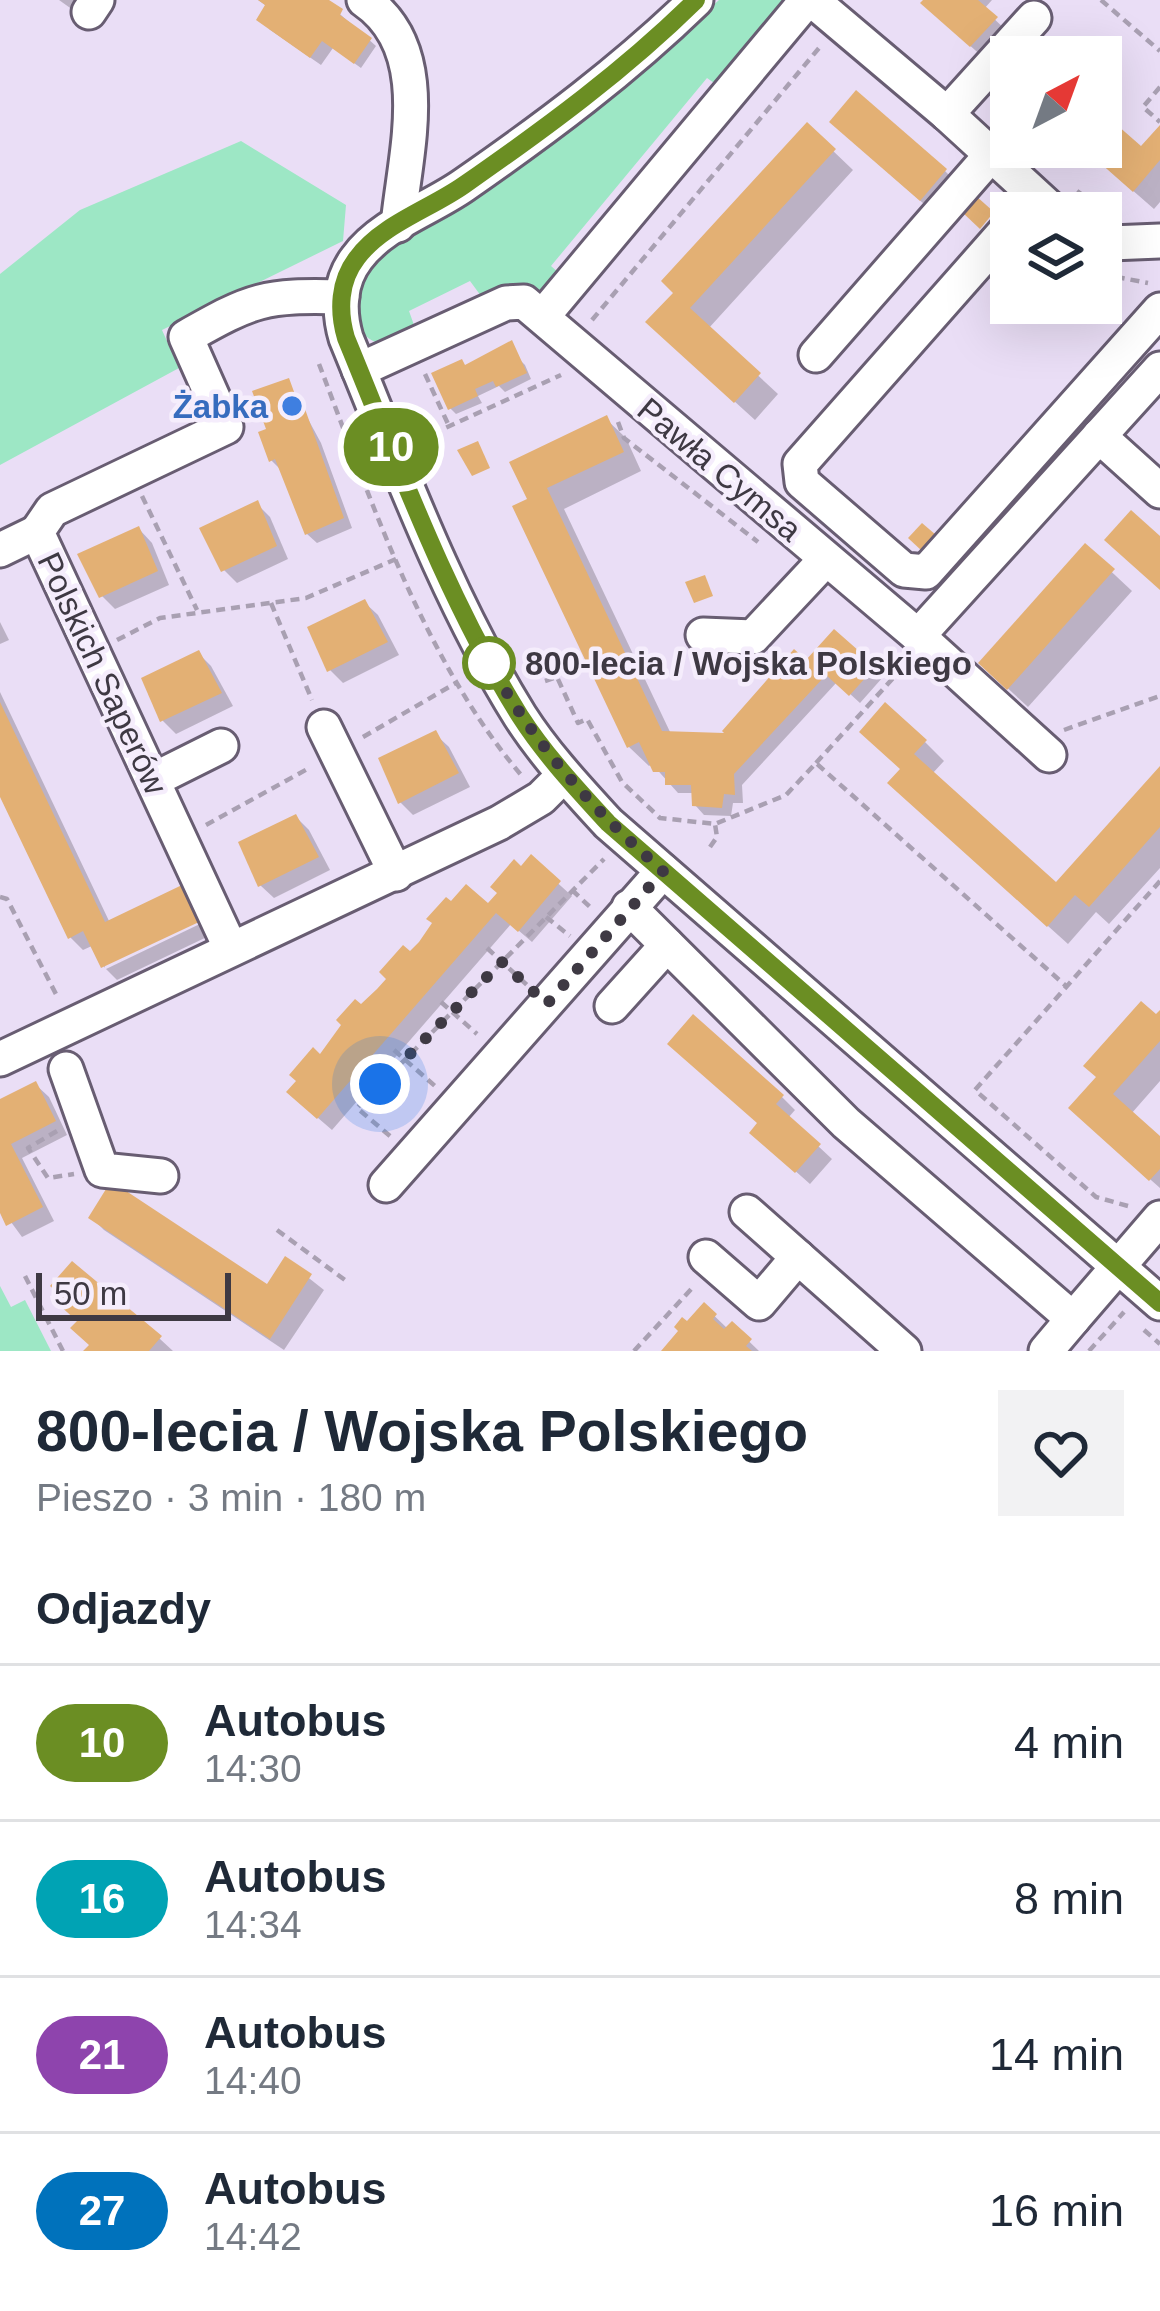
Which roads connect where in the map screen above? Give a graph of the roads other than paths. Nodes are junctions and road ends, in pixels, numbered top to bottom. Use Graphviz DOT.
graph roads {
  1 [pos="364,0"];
  2 [pos="696,0"];
  3 [pos="810,0"];
  4 [pos="1034,17"];
  5 [pos="947,114"];
  6 [pos="990,154"];
  7 [pos="990,156"];
  8 [pos="1012,168"];
  9 [pos="1051,192"];
  10 [pos="398,225"];
  11 [pos="1160,241"];
  12 [pos="1122,243"];
  13 [pos="990,249"];
  14 [pos="342,297"];
  15 [pos="1160,310"];
  16 [pos="543,316"];
  17 [pos="815,355"];
  18 [pos="1160,369"];
  19 [pos="359,370"];
  20 [pos="1099,436"];
  21 [pos="1160,490"];
  22 [pos="874,527"];
  23 [pos="37,532"];
  24 [pos="0,550"];
  25 [pos="823,569"];
  26 [pos="703,635"];
  27 [pos="917,636"];
  28 [pos="324,727"];
  29 [pos="221,746"];
  30 [pos="1042,748"];
  31 [pos="563,775"];
  32 [pos="153,781"];
  33 [pos="663,871"];
  34 [pos="396,874"];
  35 [pos="629,908"];
  36 [pos="667,945"];
  37 [pos="231,949"];
  38 [pos="612,1006"];
  39 [pos="0,1059"];
  40 [pos="66,1070"];
  41 [pos="161,1176"];
  42 [pos="386,1185"];
  43 [pos="747,1212"];
  44 [pos="1157,1221"];
  45 [pos="798,1257"];
  46 [pos="710,1260"];
  47 [pos="1116,1266"];
  48 [pos="1160,1303"];
  49 [pos="1073,1319"];
  50 [pos="904,1351"];
  51 [pos="1046,1351"];
  1 -- 10 [label="street"];
  2 -- 10 [label="street"];
  3 -- 5 [label="street"];
  3 -- 16 [label="street"];
  4 -- 5 [label="street"];
  5 -- 6 [label="street"];
  7 -- 17 [label="street"];
  8 -- 9 [label="street"];
  10 -- 14 [label="street"];
  11 -- 12 [label="street"];
  13 -- 22 [label="street"];
  14 -- 19 [label="street"];
  14 -- 23 [label="street, Polskich Saperów"];
  15 -- 22 [label="street"];
  16 -- 19 [label="street"];
  16 -- 25 [label="street, Pawła Cymsa"];
  18 -- 20 [label="street"];
  19 -- 31 [label="street"];
  20 -- 21 [label="street"];
  20 -- 27 [label="street"];
  22 -- 25 [label="street"];
  23 -- 24 [label="street"];
  23 -- 32 [label="street, Polskich Saperów"];
  25 -- 26 [label="street"];
  25 -- 27 [label="street, Pawła Cymsa"];
  27 -- 30 [label="street, Pawła Cymsa"];
  28 -- 34 [label="street"];
  29 -- 32 [label="street"];
  31 -- 33 [label="street"];
  31 -- 34 [label="street"];
  32 -- 37 [label="street, Polskich Saperów"];
  33 -- 35 [label="street"];
  33 -- 47 [label="street"];
  34 -- 37 [label="street"];
  35 -- 36 [label="street"];
  35 -- 42 [label="street"];
  36 -- 38 [label="street"];
  36 -- 49 [label="street"];
  37 -- 39 [label="street"];
  40 -- 41 [label="street"];
  43 -- 45 [label="street"];
  44 -- 47 [label="street"];
  45 -- 46 [label="street"];
  45 -- 50 [label="street"];
  47 -- 48 [label="street"];
  47 -- 49 [label="street"];
  49 -- 51 [label="street"];
}
